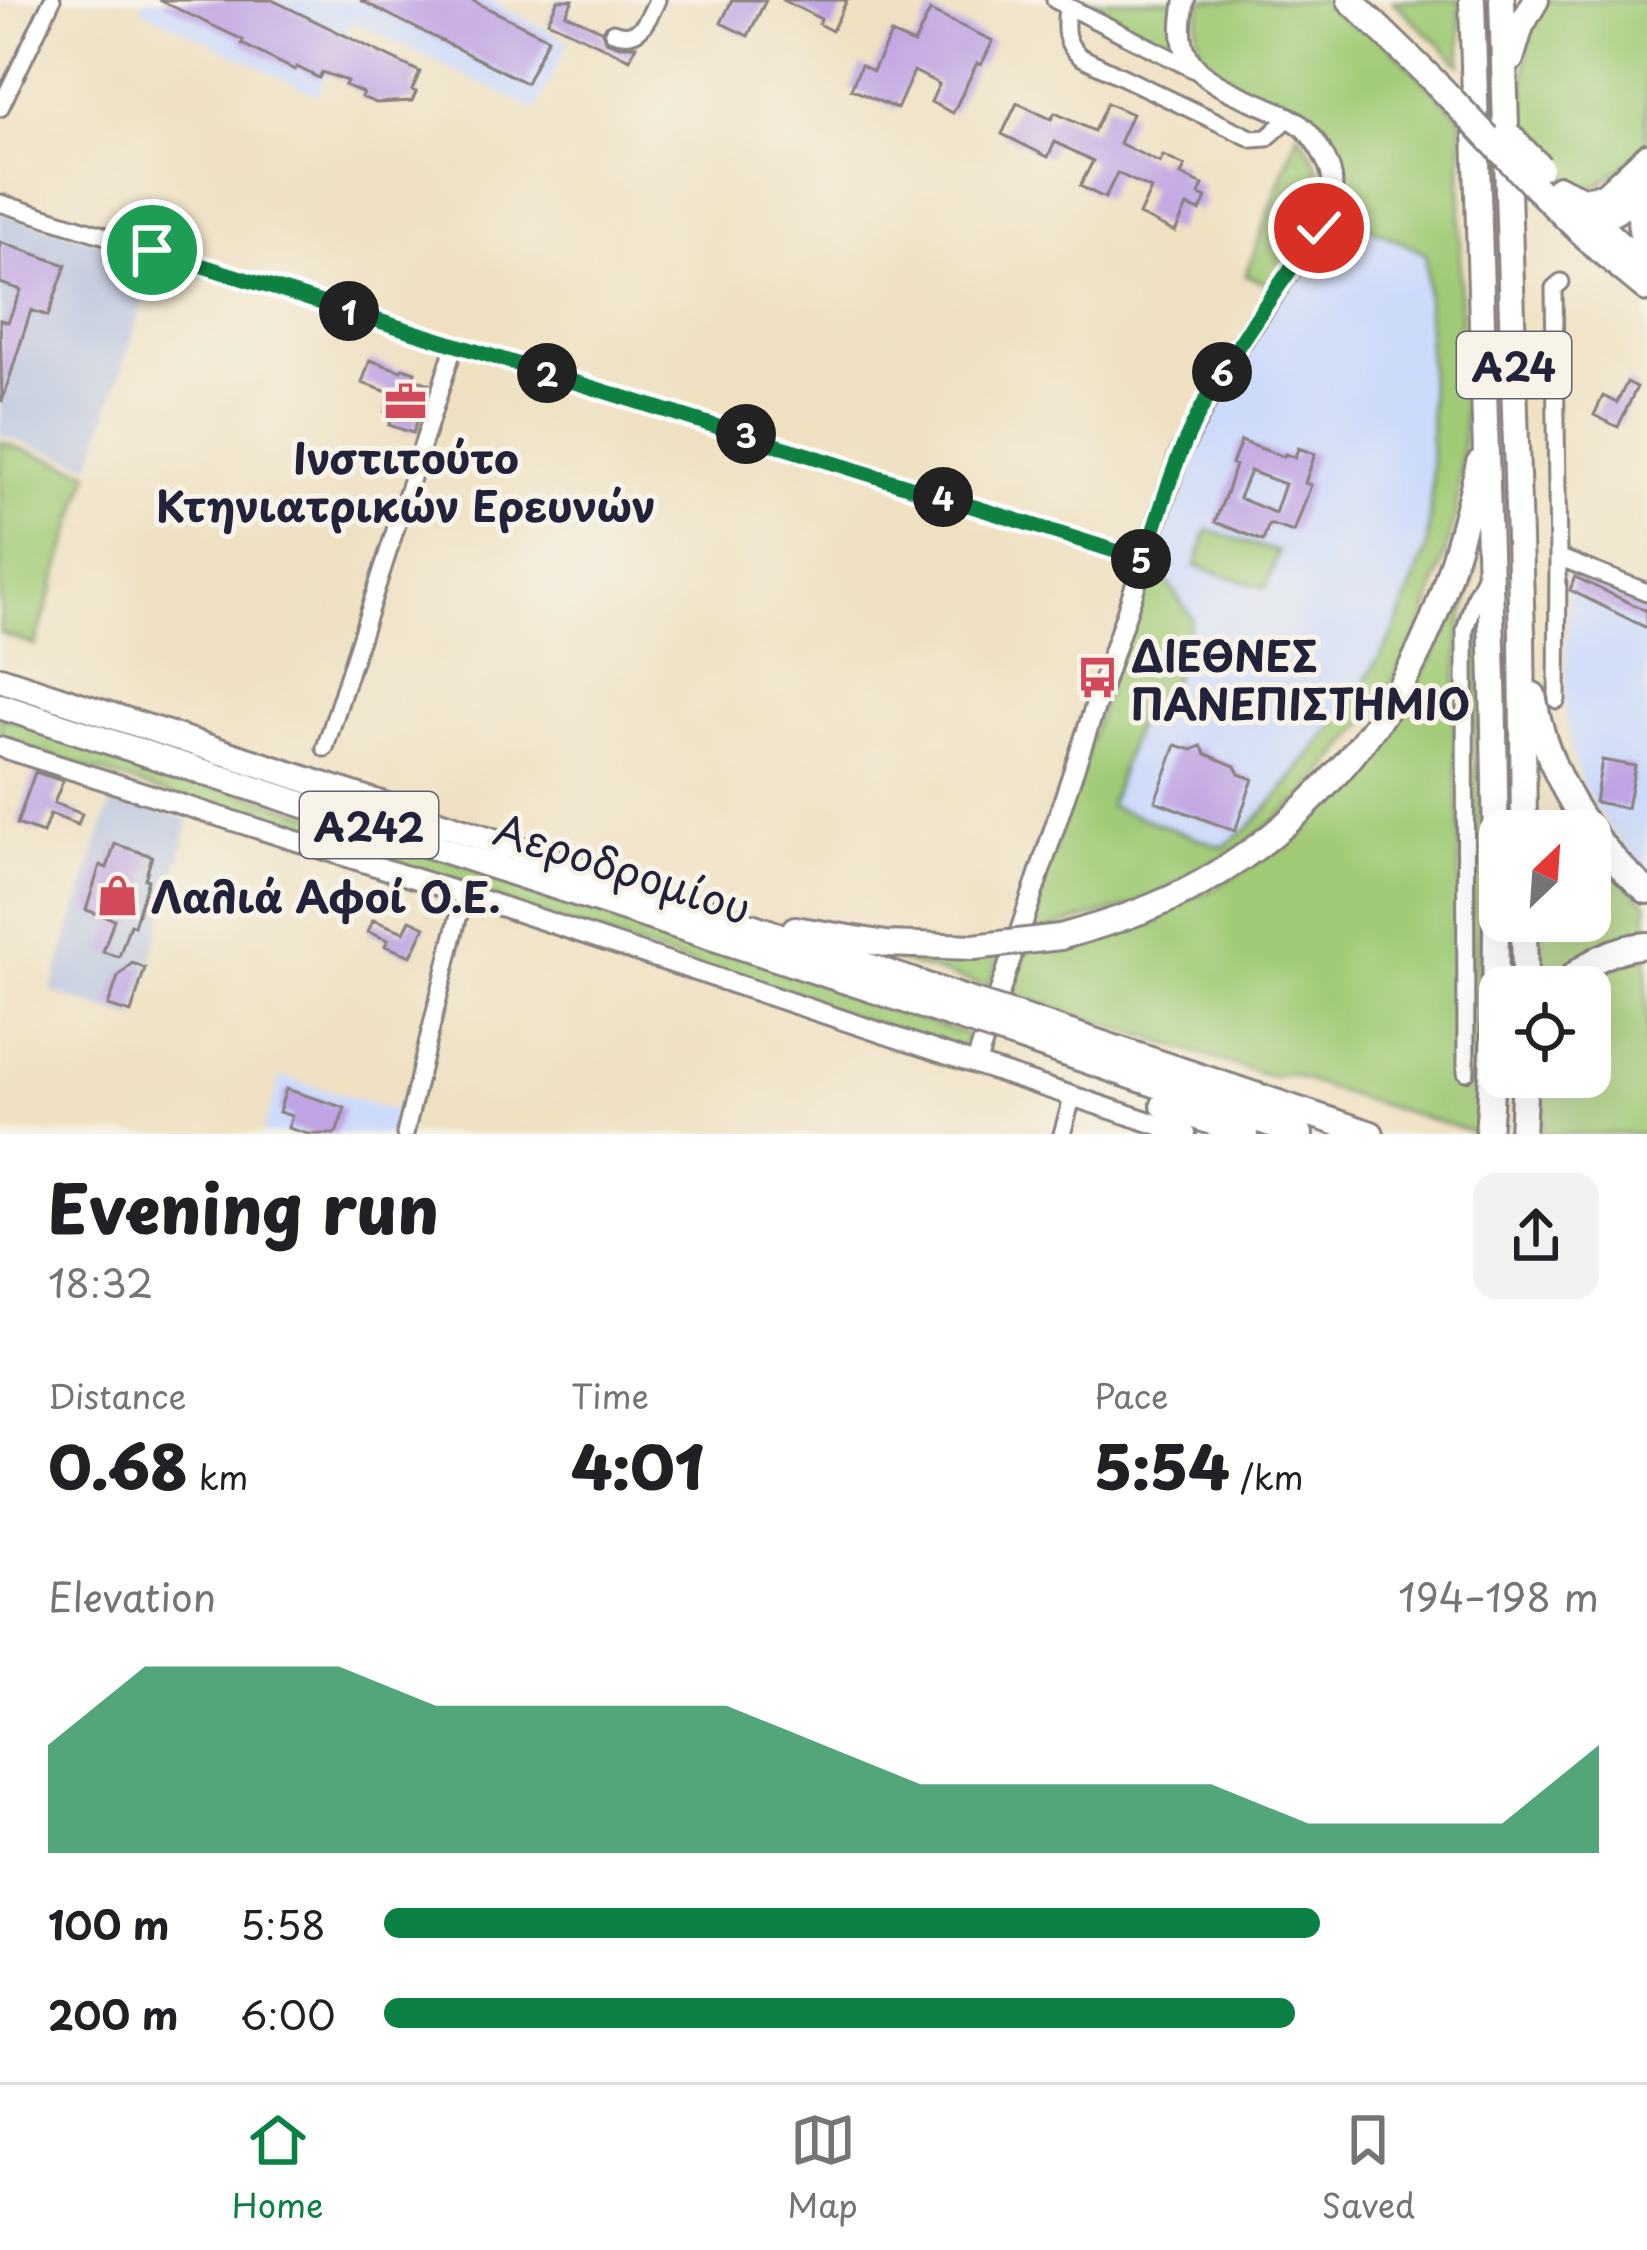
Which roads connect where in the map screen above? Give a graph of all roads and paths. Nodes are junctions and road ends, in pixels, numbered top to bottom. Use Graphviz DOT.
graph roads {
  1 [pos="52,0"];
  2 [pos="657,0"];
  3 [pos="1185,0"];
  4 [pos="1196,0"];
  5 [pos="1350,0"];
  6 [pos="1371,0"];
  7 [pos="1472,0"];
  8 [pos="1502,0"];
  9 [pos="1536,0"];
  10 [pos="1061,3"];
  11 [pos="613,32"];
  12 [pos="1202,73"];
  13 [pos="1443,80"];
  14 [pos="1506,97"];
  15 [pos="0,108"];
  16 [pos="1288,119"];
  17 [pos="1647,156"];
  18 [pos="1647,183"];
  19 [pos="1548,188"];
  20 [pos="0,202"];
  21 [pos="1598,208"];
  22 [pos="1597,248"];
  23 [pos="1647,250"];
  24 [pos="1647,266"];
  25 [pos="1561,282"];
  26 [pos="1647,289"];
  27 [pos="454,344"];
  28 [pos="1487,431"];
  29 [pos="1558,557"];
  30 [pos="1144,560"];
  31 [pos="1490,566"];
  32 [pos="1647,592"];
  33 [pos="1522,634"];
  34 [pos="0,679"];
  35 [pos="1557,700"];
  36 [pos="0,706"];
  37 [pos="0,747"];
  38 [pos="325,748"];
  39 [pos="1524,810"];
  40 [pos="1647,891"];
  41 [pos="464,895"];
  42 [pos="716,914"];
  43 [pos="1647,945"];
  44 [pos="1587,966"];
  45 [pos="963,1009"];
  46 [pos="1018,1027"];
  47 [pos="976,1063"];
  48 [pos="1466,1072"];
  49 [pos="1073,1095"];
  50 [pos="1525,1098"];
  51 [pos="405,1134"];
  52 [pos="1062,1134"];
  53 [pos="1186,1134"];
  54 [pos="1245,1134"];
  55 [pos="1300,1134"];
  56 [pos="1371,1134"];
  57 [pos="1488,1134"];
  58 [pos="1522,1134"];
  1 -- 15 [label="street"];
  2 -- 11 [label="street"];
  3 -- 12 [label="street"];
  4 -- 12 [label="street"];
  5 -- 13 [label="main road"];
  6 -- 13 [label="main road"];
  7 -- 28 [label="main road, Α24"];
  8 -- 14 [label="main road, Α24"];
  9 -- 14 [label="main road"];
  10 -- 12 [label="street"];
  10 -- 16 [label="street"];
  12 -- 16 [label="street"];
  13 -- 19 [label="main road, bridge"];
  14 -- 33 [label="main road, Α24"];
  16 -- 30 [label="street"];
  17 -- 21 [label="main road"];
  18 -- 21 [label="main road"];
  18 -- 23 [label="main road"];
  19 -- 21 [label="main road"];
  19 -- 22 [label="main road"];
  20 -- 27 [label="street"];
  21 -- 22 [label="main road"];
  21 -- 24 [label="main road"];
  22 -- 26 [label="main road"];
  25 -- 29 [label="street"];
  27 -- 30 [label="street"];
  27 -- 38 [label="street"];
  28 -- 31 [label="main road, Α24"];
  28 -- 42 [label="main road, bridge"];
  29 -- 32 [label="street"];
  29 -- 35 [label="street"];
  30 -- 47 [label="street"];
  31 -- 48 [label="street"];
  31 -- 57 [label="main road, Α24"];
  33 -- 39 [label="main road, Α24"];
  33 -- 40 [label="main road"];
  34 -- 42 [label="main road, Αεροδρομίου / Α242"];
  36 -- 45 [label="main road, Αεροδρομίου / Α242"];
  37 -- 41 [label="street"];
  41 -- 47 [label="street"];
  41 -- 51 [label="street"];
  42 -- 45 [label="main road"];
  43 -- 44 [label="main road"];
  45 -- 46 [label="main road, Αεροδρομίου / Α242, bridge"];
  46 -- 54 [label="main road"];
  46 -- 55 [label="main road"];
  46 -- 56 [label="main road"];
  47 -- 49 [label="street"];
  49 -- 52 [label="street"];
  49 -- 53 [label="street"];
  50 -- 58 [label="main road"];
}
